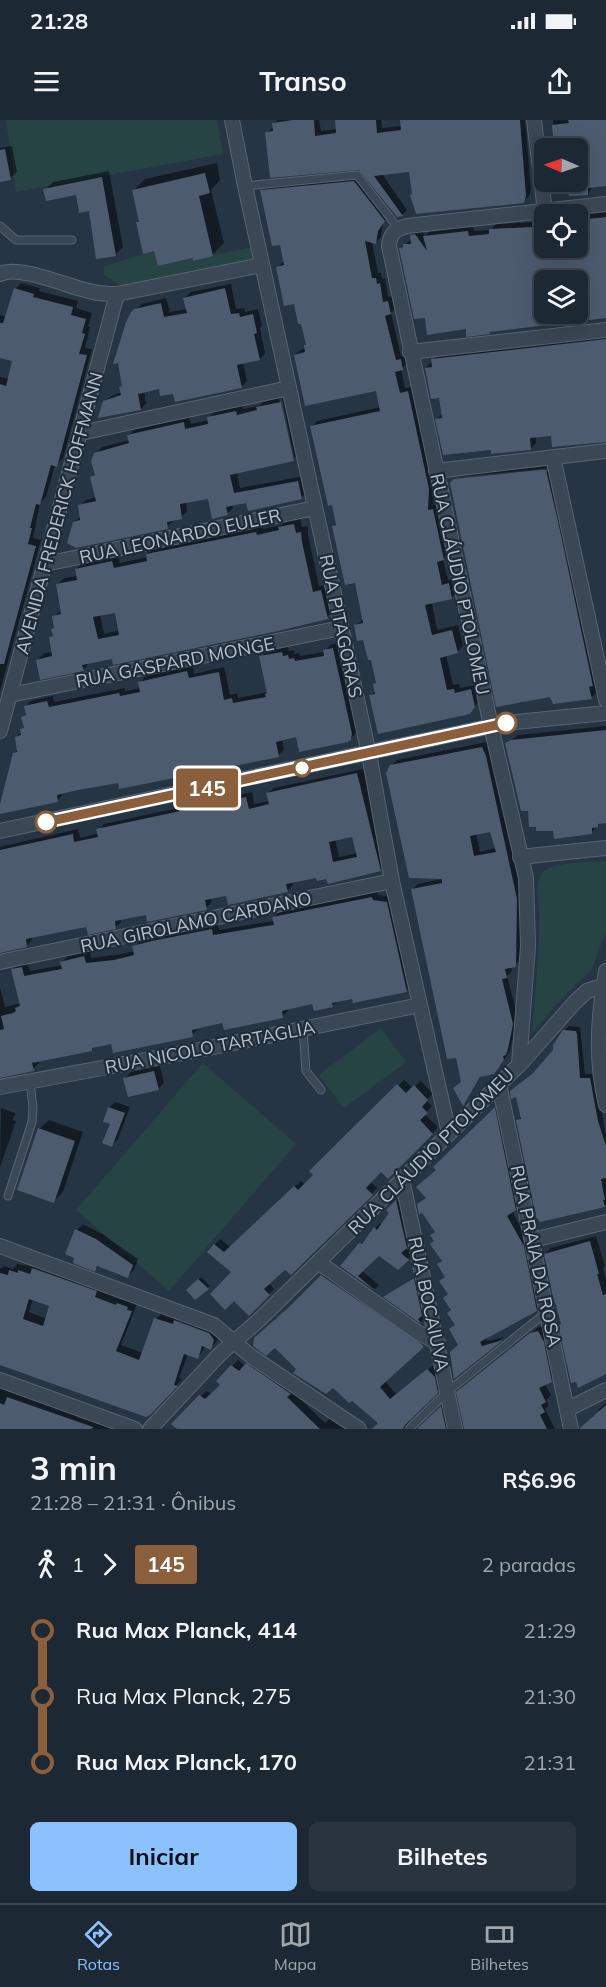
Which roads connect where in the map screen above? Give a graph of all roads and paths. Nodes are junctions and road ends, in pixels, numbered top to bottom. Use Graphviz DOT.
graph roads {
  1 [pos="232,120"];
  2 [pos="534,120"];
  3 [pos="245,186"];
  4 [pos="544,204"];
  5 [pos="606,204"];
  6 [pos="588,206"];
  7 [pos="534,213"];
  8 [pos="0,226"];
  9 [pos="398,228"];
  10 [pos="72,240"];
  11 [pos="262,265"];
  12 [pos="0,274"];
  13 [pos="117,294"];
  14 [pos="606,330"];
  15 [pos="410,352"];
  16 [pos="289,388"];
  17 [pos="81,433"];
  18 [pos="606,451"];
  19 [pos="553,457"];
  20 [pos="436,471"];
  21 [pos="315,508"];
  22 [pos="45,564"];
  23 [pos="341,628"];
  24 [pos="10,695"];
  25 [pos="606,700"];
  26 [pos="606,713"];
  27 [pos="491,726"];
  28 [pos="0,731"];
  29 [pos="369,754"];
  30 [pos="0,831"];
  31 [pos="606,848"];
  32 [pos="520,857"];
  33 [pos="392,881"];
  34 [pos="0,962"];
  35 [pos="605,980"];
  36 [pos="420,1005"];
  37 [pos="303,1029"];
  38 [pos="519,1065"];
  39 [pos="30,1081"];
  40 [pos="500,1084"];
  41 [pos="0,1087"];
  42 [pos="321,1090"];
  43 [pos="606,1105"];
  44 [pos="450,1133"];
  45 [pos="402,1179"];
  46 [pos="8,1196"];
  47 [pos="606,1221"];
  48 [pos="533,1240"];
  49 [pos="0,1246"];
  50 [pos="318,1262"];
  51 [pos="548,1311"];
  52 [pos="235,1341"];
  53 [pos="438,1343"];
  54 [pos="0,1380"];
  55 [pos="606,1390"];
  56 [pos="447,1392"];
  57 [pos="567,1409"];
  58 [pos="135,1429"];
  59 [pos="150,1429"];
  60 [pos="359,1429"];
  61 [pos="409,1429"];
  62 [pos="455,1429"];
  63 [pos="572,1429"];
  1 -- 3 [label="street, RUA PITAGORAS"];
  2 -- 4 [label="street"];
  3 -- 9 [label="lane"];
  3 -- 11 [label="street, RUA PITAGORAS"];
  5 -- 6 [label="street"];
  7 -- 9 [label="street"];
  8 -- 10 [label="lane"];
  9 -- 15 [label="street, RUA CLÁUDIO PTOLOMEU"];
  11 -- 13 [label="street"];
  11 -- 16 [label="street, RUA PITAGORAS"];
  12 -- 13 [label="street"];
  13 -- 17 [label="street, AVENIDA FREDERICK HOFFMANN"];
  14 -- 15 [label="street"];
  15 -- 20 [label="street, RUA CLÁUDIO PTOLOMEU"];
  16 -- 17 [label="street"];
  16 -- 21 [label="street, RUA PITAGORAS"];
  17 -- 22 [label="street, AVENIDA FREDERICK HOFFMANN"];
  18 -- 19 [label="street"];
  19 -- 20 [label="street"];
  19 -- 25 [label="street"];
  20 -- 27 [label="street, RUA CLÁUDIO PTOLOMEU"];
  21 -- 22 [label="street, RUA LEONARDO EULER"];
  21 -- 23 [label="street, RUA PITAGORAS"];
  22 -- 24 [label="street, AVENIDA FREDERICK HOFFMANN"];
  23 -- 24 [label="street, RUA GASPARD MONGE"];
  23 -- 29 [label="street, RUA PITAGORAS"];
  24 -- 28 [label="street, AVENIDA FREDERICK HOFFMANN"];
  26 -- 27 [label="street"];
  27 -- 29 [label="street"];
  27 -- 32 [label="street, RUA CLÁUDIO PTOLOMEU"];
  29 -- 30 [label="street"];
  29 -- 33 [label="street, RUA PITAGORAS"];
  31 -- 32 [label="street"];
  32 -- 38 [label="street, RUA CLÁUDIO PTOLOMEU"];
  33 -- 34 [label="street, RUA GIROLAMO CARDANO"];
  33 -- 36 [label="street, RUA PITAGORAS"];
  35 -- 38 [label="street"];
  35 -- 43 [label="street"];
  36 -- 37 [label="street, RUA NICOLO TARTAGLIA"];
  36 -- 44 [label="street, RUA PITAGORAS"];
  37 -- 39 [label="street, RUA NICOLO TARTAGLIA"];
  37 -- 42 [label="lane"];
  38 -- 40 [label="street, RUA CLÁUDIO PTOLOMEU"];
  39 -- 41 [label="street, RUA NICOLO TARTAGLIA"];
  39 -- 46 [label="lane"];
  40 -- 44 [label="street, RUA CLÁUDIO PTOLOMEU"];
  40 -- 48 [label="street, RUA PRAIA DA ROSA"];
  44 -- 45 [label="street, RUA CLÁUDIO PTOLOMEU"];
  45 -- 50 [label="street, RUA CLÁUDIO PTOLOMEU"];
  45 -- 53 [label="street, RUA BOCAIUVA"];
  47 -- 48 [label="street"];
  48 -- 51 [label="street, RUA PRAIA DA ROSA"];
  49 -- 52 [label="street"];
  50 -- 52 [label="street, RUA CLÁUDIO PTOLOMEU"];
  50 -- 53 [label="street"];
  51 -- 56 [label="lane"];
  51 -- 57 [label="street, RUA PRAIA DA ROSA"];
  52 -- 59 [label="street, RUA CLÁUDIO PTOLOMEU"];
  52 -- 60 [label="street"];
  53 -- 56 [label="street, RUA BOCAIUVA"];
  54 -- 58 [label="street"];
  55 -- 57 [label="street"];
  56 -- 61 [label="lane"];
  56 -- 62 [label="street, RUA BOCAIUVA"];
  57 -- 63 [label="street, RUA PRAIA DA ROSA"];
}
